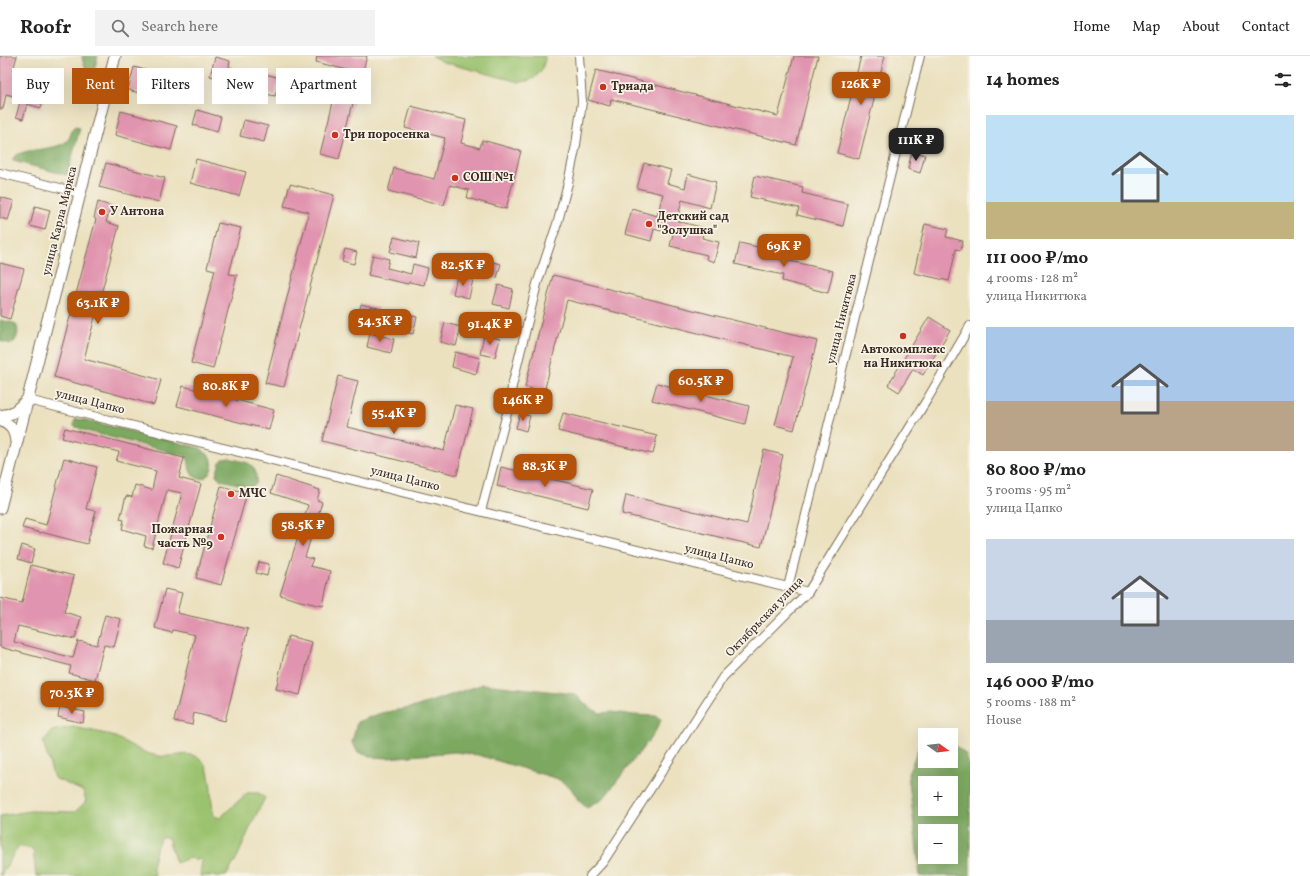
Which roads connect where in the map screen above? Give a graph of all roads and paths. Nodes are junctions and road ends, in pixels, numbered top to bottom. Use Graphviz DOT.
graph roads {
  1 [pos="115,56"];
  2 [pos="579,56"];
  3 [pos="920,56"];
  4 [pos="0,174"];
  5 [pos="80,193"];
  6 [pos="970,326"];
  7 [pos="28,400"];
  8 [pos="0,416"];
  9 [pos="0,420"];
  10 [pos="17,443"];
  11 [pos="0,508"];
  12 [pos="481,511"];
  13 [pos="788,587"];
  14 [pos="808,592"];
  15 [pos="590,876"];
  1 -- 5 [label="street, улица Карла Маркса"];
  2 -- 12 [label="street"];
  3 -- 13 [label="street, улица Никитюка"];
  4 -- 5 [label="street"];
  5 -- 7 [label="street, улица Карла Маркса"];
  6 -- 14 [label="street, Октябрьская улица"];
  7 -- 8 [label="street"];
  7 -- 10 [label="street, улица Карла Маркса"];
  7 -- 12 [label="street, улица Цапко"];
  9 -- 10 [label="street"];
  10 -- 11 [label="street, улица Карла Маркса"];
  12 -- 13 [label="street, улица Цапко"];
  13 -- 14 [label="street, улица Цапко"];
  14 -- 15 [label="street, Октябрьская улица"];
}
